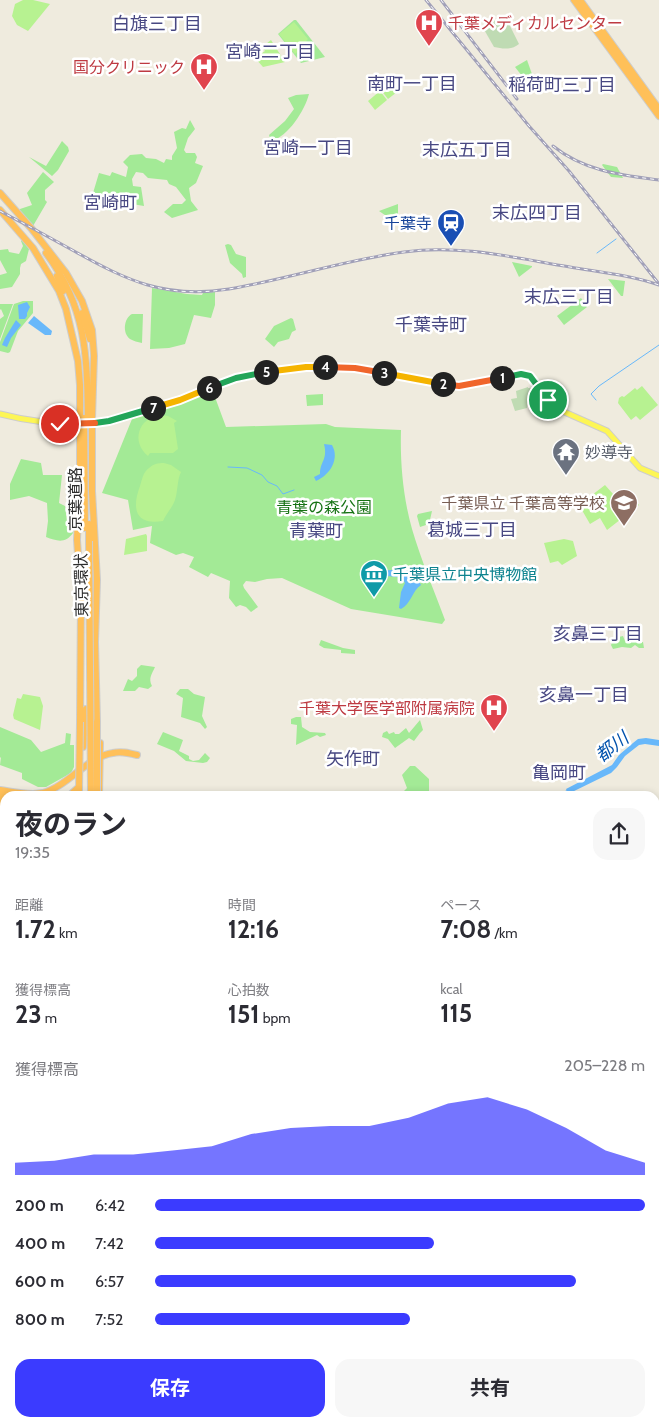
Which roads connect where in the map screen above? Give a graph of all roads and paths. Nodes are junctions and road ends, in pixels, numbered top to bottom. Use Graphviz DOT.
graph roads {
  1 [pos="574,0"];
  2 [pos="580,0"];
  3 [pos="659,109"];
  4 [pos="659,116"];
  5 [pos="0,193"];
  6 [pos="0,198"];
  7 [pos="0,204"];
  8 [pos="0,210"];
  9 [pos="40,245"];
  10 [pos="57,276"];
  11 [pos="94,356"];
  12 [pos="79,375"];
  13 [pos="0,414"];
  14 [pos="92,423"];
  15 [pos="80,424"];
  16 [pos="659,476"];
  17 [pos="80,482"];
  18 [pos="93,520"];
  19 [pos="87,542"];
  20 [pos="86,618"];
  21 [pos="90,660"];
  22 [pos="96,685"];
  23 [pos="89,690"];
  24 [pos="80,700"];
  25 [pos="89,707"];
  26 [pos="137,756"];
  27 [pos="100,759"];
  28 [pos="76,776"];
  29 [pos="48,791"];
  30 [pos="56,791"];
  31 [pos="76,791"];
  32 [pos="78,791"];
  33 [pos="78,791"];
  34 [pos="88,791"];
  35 [pos="88,791"];
  36 [pos="98,791"];
  37 [pos="98,791"];
  1 -- 4 [label="highway"];
  2 -- 3 [label="highway"];
  5 -- 11 [label="highway, 東京環状"];
  6 -- 9 [label="highway, 京葉道路"];
  7 -- 10 [label="highway, 京葉道路"];
  8 -- 12 [label="highway, 東京環状"];
  9 -- 11 [label="highway"];
  9 -- 19 [label="highway, 京葉道路"];
  10 -- 12 [label="highway"];
  10 -- 19 [label="highway, 京葉道路"];
  11 -- 14 [label="highway, 東京環状"];
  12 -- 15 [label="highway, 東京環状"];
  13 -- 15 [label="main road"];
  14 -- 15 [label="main road, bridge"];
  14 -- 16 [label="main road"];
  14 -- 18 [label="highway, 東京環状"];
  15 -- 17 [label="highway, 東京環状"];
  17 -- 20 [label="highway"];
  17 -- 24 [label="highway, 東京環状"];
  18 -- 21 [label="highway, bridge"];
  18 -- 22 [label="highway, 東京環状"];
  19 -- 20 [label="highway, 京葉道路, bridge"];
  19 -- 21 [label="highway, 京葉道路, bridge"];
  20 -- 25 [label="highway, 京葉道路, bridge"];
  21 -- 23 [label="highway, 京葉道路, bridge"];
  22 -- 27 [label="highway"];
  22 -- 36 [label="highway, 東京環状, bridge"];
  23 -- 25 [label="highway, bridge"];
  23 -- 35 [label="highway, 京葉道路, bridge"];
  24 -- 28 [label="highway"];
  24 -- 32 [label="highway, 東京環状, bridge"];
  25 -- 31 [label="highway, bridge"];
  25 -- 34 [label="highway, 京葉道路, bridge"];
  26 -- 27 [label="highway"];
  27 -- 28 [label="highway"];
  27 -- 37 [label="highway"];
  28 -- 29 [label="highway"];
  28 -- 30 [label="highway"];
  28 -- 33 [label="highway"];
}
